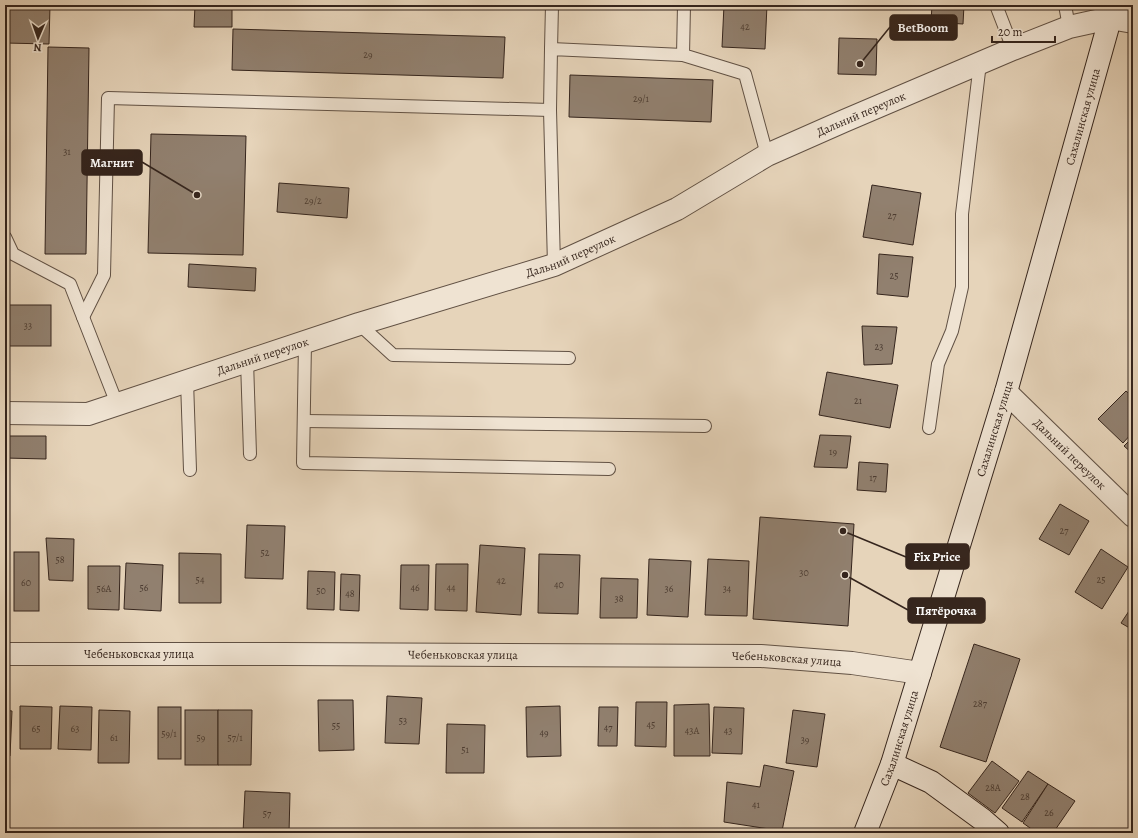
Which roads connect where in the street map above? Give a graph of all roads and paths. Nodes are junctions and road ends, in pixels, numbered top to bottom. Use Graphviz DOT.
graph roads {
  1 [pos="552,5"];
  2 [pos="684,5"];
  3 [pos="996,5"];
  4 [pos="1065,5"];
  5 [pos="1112,12"];
  6 [pos="1133,22"];
  7 [pos="1069,27"];
  8 [pos="551,49"];
  9 [pos="1013,49"];
  10 [pos="683,55"];
  11 [pos="980,63"];
  12 [pos="550,110"];
  13 [pos="767,155"];
  14 [pos="5,237"];
  15 [pos="554,264"];
  16 [pos="83,317"];
  17 [pos="359,324"];
  18 [pos="305,342"];
  19 [pos="569,358"];
  20 [pos="247,361"];
  21 [pos="187,381"];
  22 [pos="1006,392"];
  23 [pos="117,404"];
  24 [pos="5,413"];
  25 [pos="304,421"];
  26 [pos="705,426"];
  27 [pos="929,428"];
  28 [pos="250,454"];
  29 [pos="608,469"];
  30 [pos="190,470"];
  31 [pos="1133,516"];
  32 [pos="5,654"];
  33 [pos="920,673"];
  34 [pos="892,764"];
  35 [pos="865,833"];
  36 [pos="998,833"];
  1 -- 8 [label="lane"];
  2 -- 10 [label="lane"];
  3 -- 9 [label="lane"];
  4 -- 7 [label="lane"];
  5 -- 6 [label="street"];
  5 -- 7 [label="street, Дальний переулок"];
  5 -- 22 [label="street, Сахалинская улица"];
  7 -- 9 [label="street, Дальний переулок"];
  8 -- 10 [label="lane"];
  8 -- 12 [label="lane"];
  9 -- 11 [label="street, Дальний переулок"];
  10 -- 13 [label="lane"];
  11 -- 13 [label="street, Дальний переулок"];
  11 -- 27 [label="lane"];
  12 -- 15 [label="lane"];
  12 -- 16 [label="lane"];
  13 -- 15 [label="street, Дальний переулок"];
  14 -- 16 [label="lane"];
  15 -- 17 [label="street, Дальний переулок"];
  16 -- 23 [label="lane"];
  17 -- 18 [label="street, Дальний переулок"];
  17 -- 19 [label="lane"];
  18 -- 20 [label="street, Дальний переулок"];
  18 -- 25 [label="lane"];
  20 -- 21 [label="street, Дальний переулок"];
  20 -- 28 [label="lane"];
  21 -- 23 [label="street, Дальний переулок"];
  21 -- 30 [label="lane"];
  22 -- 31 [label="street, Дальний переулок"];
  22 -- 33 [label="street, Сахалинская улица"];
  23 -- 24 [label="street, Дальний переулок"];
  25 -- 26 [label="lane"];
  25 -- 29 [label="lane"];
  32 -- 33 [label="street, Чебеньковская улица"];
  33 -- 34 [label="street, Сахалинская улица"];
  34 -- 35 [label="street, Сахалинская улица"];
  34 -- 36 [label="street"];
}
